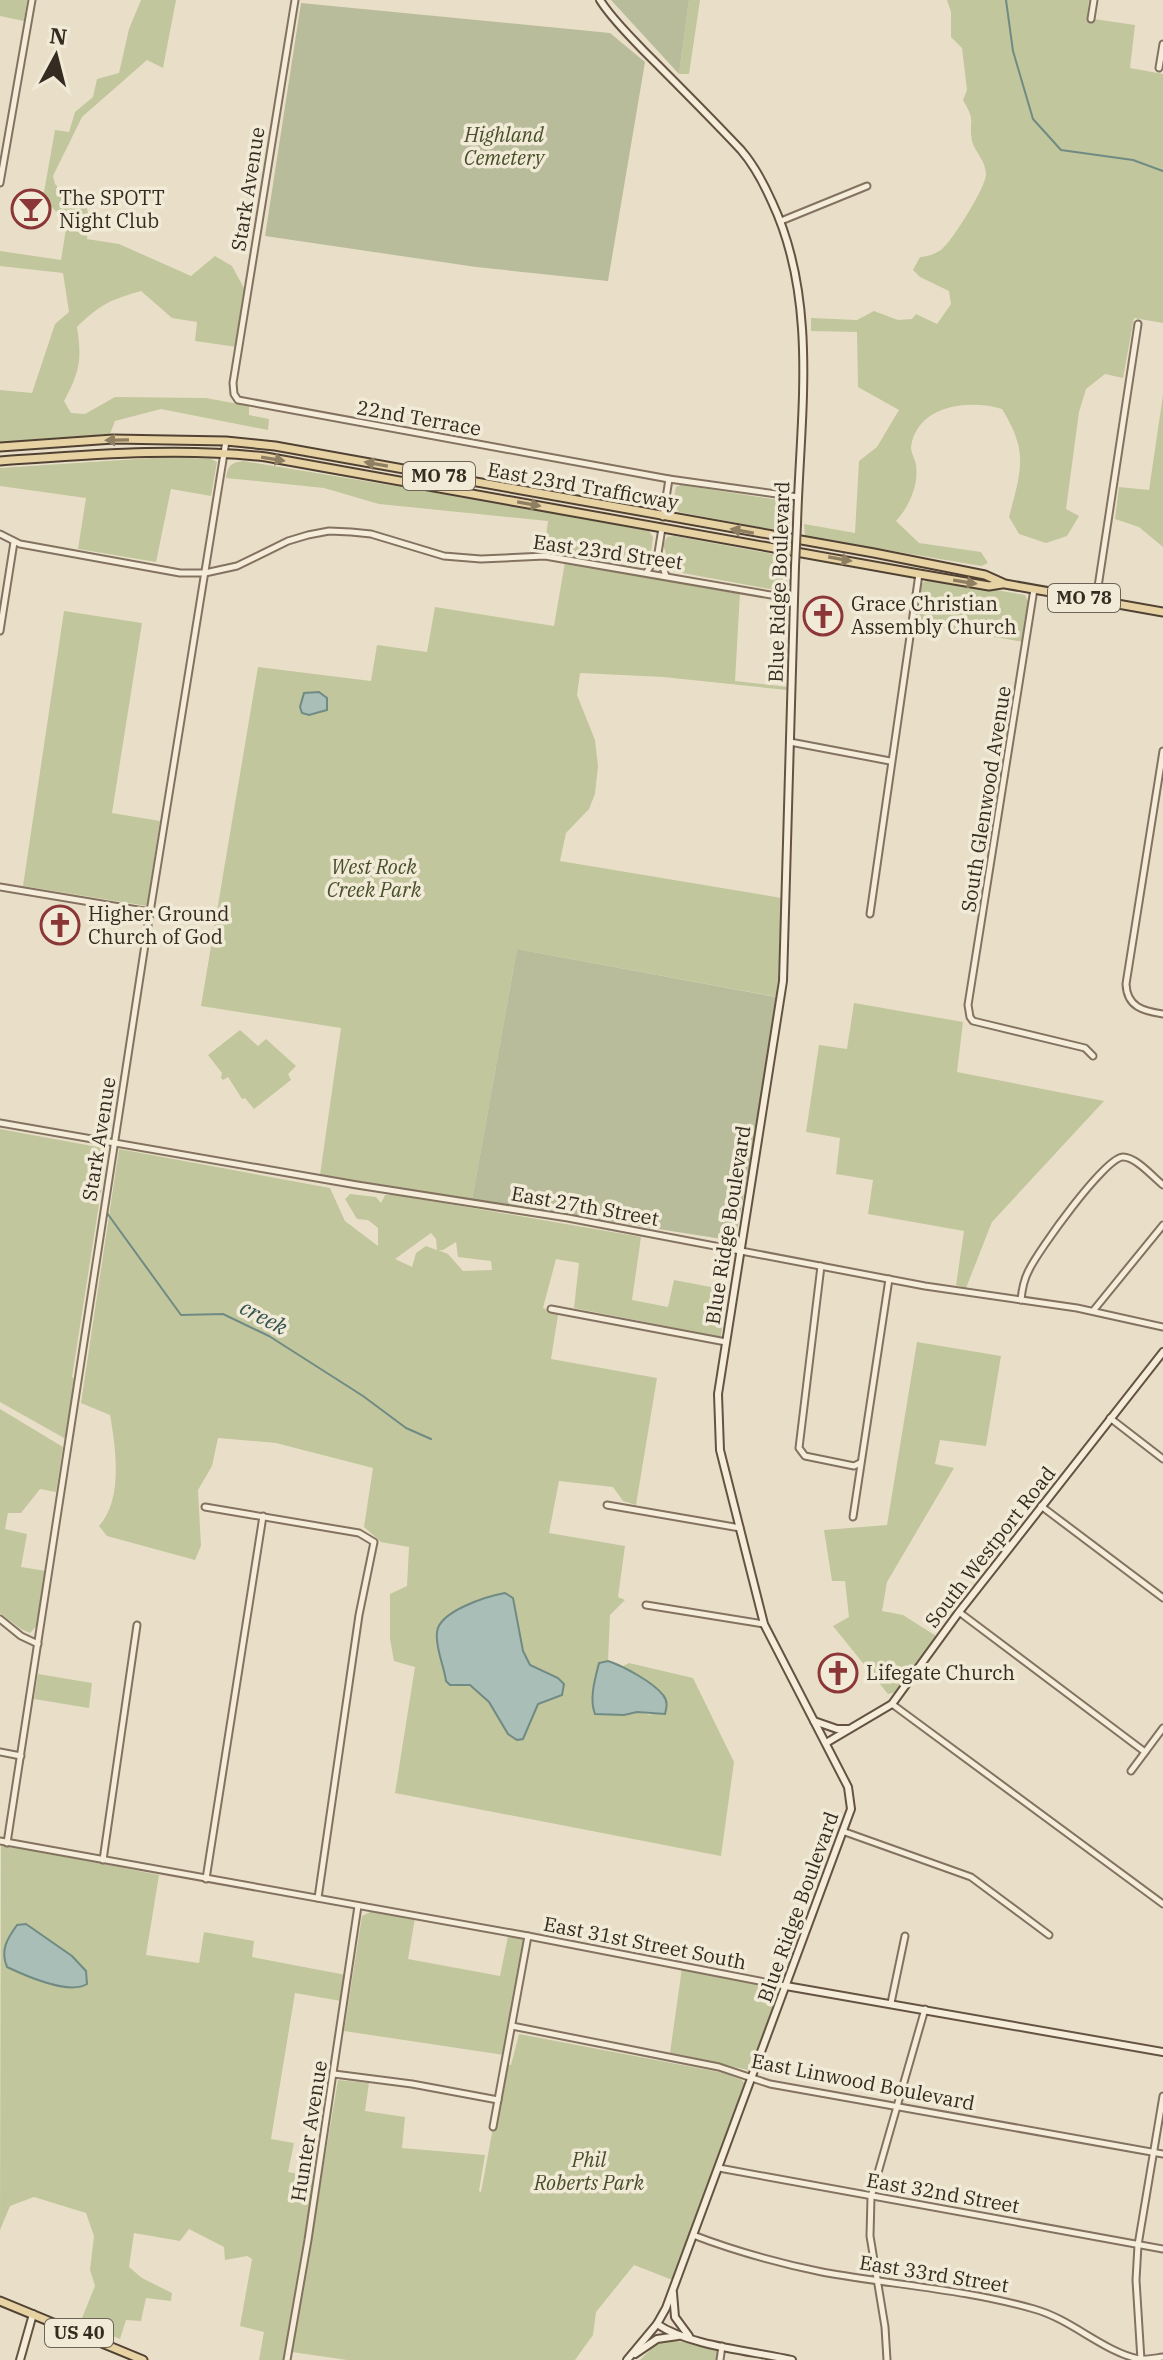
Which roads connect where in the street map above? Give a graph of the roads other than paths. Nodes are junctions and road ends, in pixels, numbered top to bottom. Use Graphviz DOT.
graph roads {
  1 [pos="32,0"];
  2 [pos="295,0"];
  3 [pos="600,0"];
  4 [pos="1094,0"];
  5 [pos="1091,19"];
  6 [pos="1163,44"];
  7 [pos="1159,68"];
  8 [pos="0,179"];
  9 [pos="867,186"];
  10 [pos="781,221"];
  11 [pos="1138,324"];
  12 [pos="233,383"];
  13 [pos="226,441"];
  14 [pos="0,447"];
  15 [pos="224,452"];
  16 [pos="0,461"];
  17 [pos="669,479"];
  18 [pos="798,497"];
  19 [pos="663,517"];
  20 [pos="662,528"];
  21 [pos="0,534"];
  22 [pos="14,542"];
  23 [pos="658,553"];
  24 [pos="647,572"];
  25 [pos="205,573"];
  26 [pos="919,574"];
  27 [pos="666,576"];
  28 [pos="1005,584"];
  29 [pos="1034,589"];
  30 [pos="794,599"];
  31 [pos="1096,600"];
  32 [pos="1163,612"];
  33 [pos="0,631"];
  34 [pos="789,742"];
  35 [pos="1163,751"];
  36 [pos="890,761"];
  37 [pos="0,887"];
  38 [pos="150,912"];
  39 [pos="870,914"];
  40 [pos="1163,1014"];
  41 [pos="1093,1056"];
  42 [pos="0,1123"];
  43 [pos="114,1144"];
  44 [pos="1163,1185"];
  45 [pos="1163,1225"];
  46 [pos="741,1249"];
  47 [pos="821,1266"];
  48 [pos="889,1279"];
  49 [pos="1021,1300"];
  50 [pos="551,1309"];
  51 [pos="1093,1311"];
  52 [pos="1163,1327"];
  53 [pos="726,1342"];
  54 [pos="1163,1352"];
  55 [pos="1160,1361"];
  56 [pos="1110,1418"];
  57 [pos="1163,1459"];
  58 [pos="860,1463"];
  59 [pos="607,1505"];
  60 [pos="1041,1506"];
  61 [pos="205,1507"];
  62 [pos="263,1516"];
  63 [pos="853,1517"];
  64 [pos="740,1528"];
  65 [pos="1163,1598"];
  66 [pos="646,1605"];
  67 [pos="959,1612"];
  68 [pos="0,1619"];
  69 [pos="764,1624"];
  70 [pos="137,1625"];
  71 [pos="38,1644"];
  72 [pos="892,1704"];
  73 [pos="814,1721"];
  74 [pos="1163,1728"];
  75 [pos="852,1729"];
  76 [pos="826,1743"];
  77 [pos="0,1752"];
  78 [pos="1145,1752"];
  79 [pos="21,1756"];
  80 [pos="1131,1771"];
  81 [pos="845,1832"];
  82 [pos="0,1841"];
  83 [pos="7,1843"];
  84 [pos="103,1860"];
  85 [pos="206,1879"];
  86 [pos="318,1898"];
  87 [pos="1163,1904"];
  88 [pos="358,1906"];
  89 [pos="1049,1935"];
  90 [pos="528,1936"];
  91 [pos="905,1936"];
  92 [pos="786,1986"];
  93 [pos="891,2003"];
  94 [pos="925,2008"];
  95 [pos="512,2026"];
  96 [pos="1163,2052"];
  97 [pos="334,2074"];
  98 [pos="753,2079"];
  99 [pos="1163,2096"];
  100 [pos="498,2100"];
  101 [pos="897,2106"];
  102 [pos="493,2127"];
  103 [pos="1153,2152"];
  104 [pos="1163,2154"];
  105 [pos="719,2168"];
  106 [pos="871,2197"];
  107 [pos="693,2235"];
  108 [pos="1138,2245"];
  109 [pos="1163,2249"];
  110 [pos="877,2280"];
  111 [pos="674,2286"];
  112 [pos="0,2301"];
  113 [pos="33,2314"];
  114 [pos="657,2324"];
  115 [pos="689,2338"];
  116 [pos="723,2345"];
  117 [pos="1163,2357"];
  118 [pos="629,2358"];
  119 [pos="20,2360"];
  120 [pos="143,2360"];
  121 [pos="287,2360"];
  122 [pos="720,2360"];
  123 [pos="792,2360"];
  124 [pos="887,2360"];
  125 [pos="1141,2360"];
  1 -- 8 [label="street"];
  2 -- 12 [label="street, Stark Avenue"];
  3 -- 10 [label="main road, Blue Ridge Boulevard"];
  4 -- 5 [label="street"];
  6 -- 7 [label="street"];
  9 -- 10 [label="street"];
  10 -- 18 [label="main road, Blue Ridge Boulevard"];
  11 -- 31 [label="street"];
  12 -- 17 [label="street, 22nd Terrace"];
  13 -- 14 [label="main road, East 23rd Trafficway / MO 78, one-way"];
  13 -- 15 [label="street, Stark Avenue"];
  19 -- 13 [label="main road, East 23rd Trafficway / MO 78, one-way"];
  15 -- 16 [label="main road, East 23rd Trafficway / MO 78"];
  15 -- 20 [label="main road, East 23rd Trafficway / MO 78, one-way"];
  15 -- 25 [label="street, Stark Avenue"];
  17 -- 18 [label="street"];
  17 -- 19 [label="street"];
  18 -- 30 [label="main road, Blue Ridge Boulevard, bridge"];
  28 -- 19 [label="main road, East 23rd Trafficway / MO 78, one-way"];
  20 -- 23 [label="street"];
  20 -- 26 [label="main road, East 23rd Trafficway / MO 78, one-way"];
  21 -- 22 [label="street, East 23rd Street"];
  22 -- 25 [label="street, East 23rd Street"];
  22 -- 33 [label="street"];
  23 -- 24 [label="street"];
  23 -- 27 [label="street"];
  24 -- 25 [label="street, East 23rd Street"];
  24 -- 27 [label="street, East 23rd Street"];
  25 -- 38 [label="street, Stark Avenue"];
  26 -- 28 [label="main road, MO 78, one-way"];
  26 -- 36 [label="street"];
  27 -- 30 [label="street, East 23rd Street"];
  28 -- 29 [label="main road, MO 78"];
  29 -- 31 [label="main road, MO 78"];
  29 -- 41 [label="street, South Glenwood Avenue"];
  30 -- 34 [label="main road, Blue Ridge Boulevard"];
  31 -- 32 [label="main road, MO 78"];
  34 -- 36 [label="street"];
  34 -- 46 [label="main road, Blue Ridge Boulevard"];
  35 -- 40 [label="street"];
  36 -- 39 [label="street"];
  37 -- 38 [label="street"];
  38 -- 43 [label="street, Stark Avenue"];
  42 -- 43 [label="street, East 27th Street"];
  43 -- 46 [label="street, East 27th Street"];
  43 -- 71 [label="street, Stark Avenue"];
  44 -- 49 [label="street"];
  45 -- 51 [label="street"];
  46 -- 47 [label="street, East 27th Street"];
  46 -- 53 [label="main road, Blue Ridge Boulevard"];
  47 -- 48 [label="street, East 27th Street"];
  47 -- 58 [label="street"];
  48 -- 49 [label="street, East 27th Street"];
  48 -- 58 [label="street"];
  49 -- 51 [label="street, East 27th Street"];
  50 -- 53 [label="street"];
  51 -- 52 [label="street, East 27th Street"];
  53 -- 64 [label="main road, Blue Ridge Boulevard"];
  54 -- 55 [label="main road, South Westport Road"];
  55 -- 56 [label="main road, South Westport Road"];
  56 -- 57 [label="street"];
  56 -- 60 [label="main road, South Westport Road"];
  58 -- 63 [label="street"];
  59 -- 64 [label="street"];
  60 -- 65 [label="street"];
  60 -- 67 [label="main road, South Westport Road"];
  61 -- 62 [label="street"];
  62 -- 85 [label="street"];
  62 -- 86 [label="street"];
  64 -- 69 [label="main road, Blue Ridge Boulevard"];
  66 -- 69 [label="street"];
  67 -- 72 [label="main road, South Westport Road"];
  67 -- 78 [label="street"];
  68 -- 71 [label="street"];
  69 -- 73 [label="main road, Blue Ridge Boulevard"];
  70 -- 84 [label="street"];
  71 -- 79 [label="street, Stark Avenue"];
  72 -- 75 [label="main road, South Westport Road"];
  72 -- 87 [label="street"];
  73 -- 75 [label="main road"];
  73 -- 76 [label="main road, Blue Ridge Boulevard"];
  74 -- 78 [label="street"];
  75 -- 76 [label="main road, South Westport Road"];
  76 -- 81 [label="main road, Blue Ridge Boulevard"];
  77 -- 79 [label="street"];
  78 -- 80 [label="street"];
  79 -- 83 [label="street, Stark Avenue"];
  81 -- 89 [label="street"];
  81 -- 92 [label="main road, Blue Ridge Boulevard"];
  82 -- 83 [label="street, East 31st Street South"];
  83 -- 84 [label="street, East 31st Street South"];
  84 -- 85 [label="street, East 31st Street South"];
  85 -- 86 [label="street, East 31st Street South"];
  86 -- 88 [label="street, East 31st Street South"];
  88 -- 90 [label="street, East 31st Street South"];
  88 -- 97 [label="street, Hunter Avenue"];
  90 -- 92 [label="street, East 31st Street South"];
  90 -- 95 [label="street"];
  91 -- 93 [label="street"];
  92 -- 93 [label="main road, East 31st Street South"];
  92 -- 98 [label="main road, Blue Ridge Boulevard"];
  93 -- 94 [label="main road, East 31st Street South"];
  94 -- 96 [label="main road, East 31st Street South"];
  94 -- 101 [label="street"];
  95 -- 98 [label="street, East Linwood Boulevard"];
  95 -- 100 [label="street"];
  97 -- 100 [label="street"];
  97 -- 121 [label="street, Hunter Avenue"];
  98 -- 101 [label="street, East Linwood Boulevard"];
  98 -- 105 [label="main road, Blue Ridge Boulevard"];
  99 -- 103 [label="street"];
  100 -- 102 [label="street"];
  101 -- 103 [label="street, East Linwood Boulevard"];
  101 -- 106 [label="street"];
  103 -- 104 [label="street, East Linwood Boulevard"];
  103 -- 108 [label="street"];
  105 -- 106 [label="street, East 32nd Street"];
  105 -- 107 [label="main road, Blue Ridge Boulevard"];
  106 -- 108 [label="street, East 32nd Street"];
  106 -- 110 [label="street"];
  107 -- 110 [label="street, East 33rd Street"];
  107 -- 111 [label="main road, Blue Ridge Boulevard"];
  108 -- 109 [label="street, East 32nd Street"];
  108 -- 125 [label="street"];
  110 -- 124 [label="street"];
  110 -- 125 [label="street, East 33rd Street"];
  111 -- 114 [label="main road, Blue Ridge Boulevard"];
  111 -- 115 [label="main road"];
  112 -- 113 [label="main road, US 40"];
  113 -- 119 [label="main road"];
  113 -- 120 [label="main road, US 40"];
  114 -- 115 [label="main road"];
  114 -- 118 [label="main road, Blue Ridge Boulevard"];
  115 -- 116 [label="main road"];
  115 -- 118 [label="main road"];
  116 -- 122 [label="street"];
  116 -- 123 [label="main road"];
  117 -- 125 [label="street"];
}
